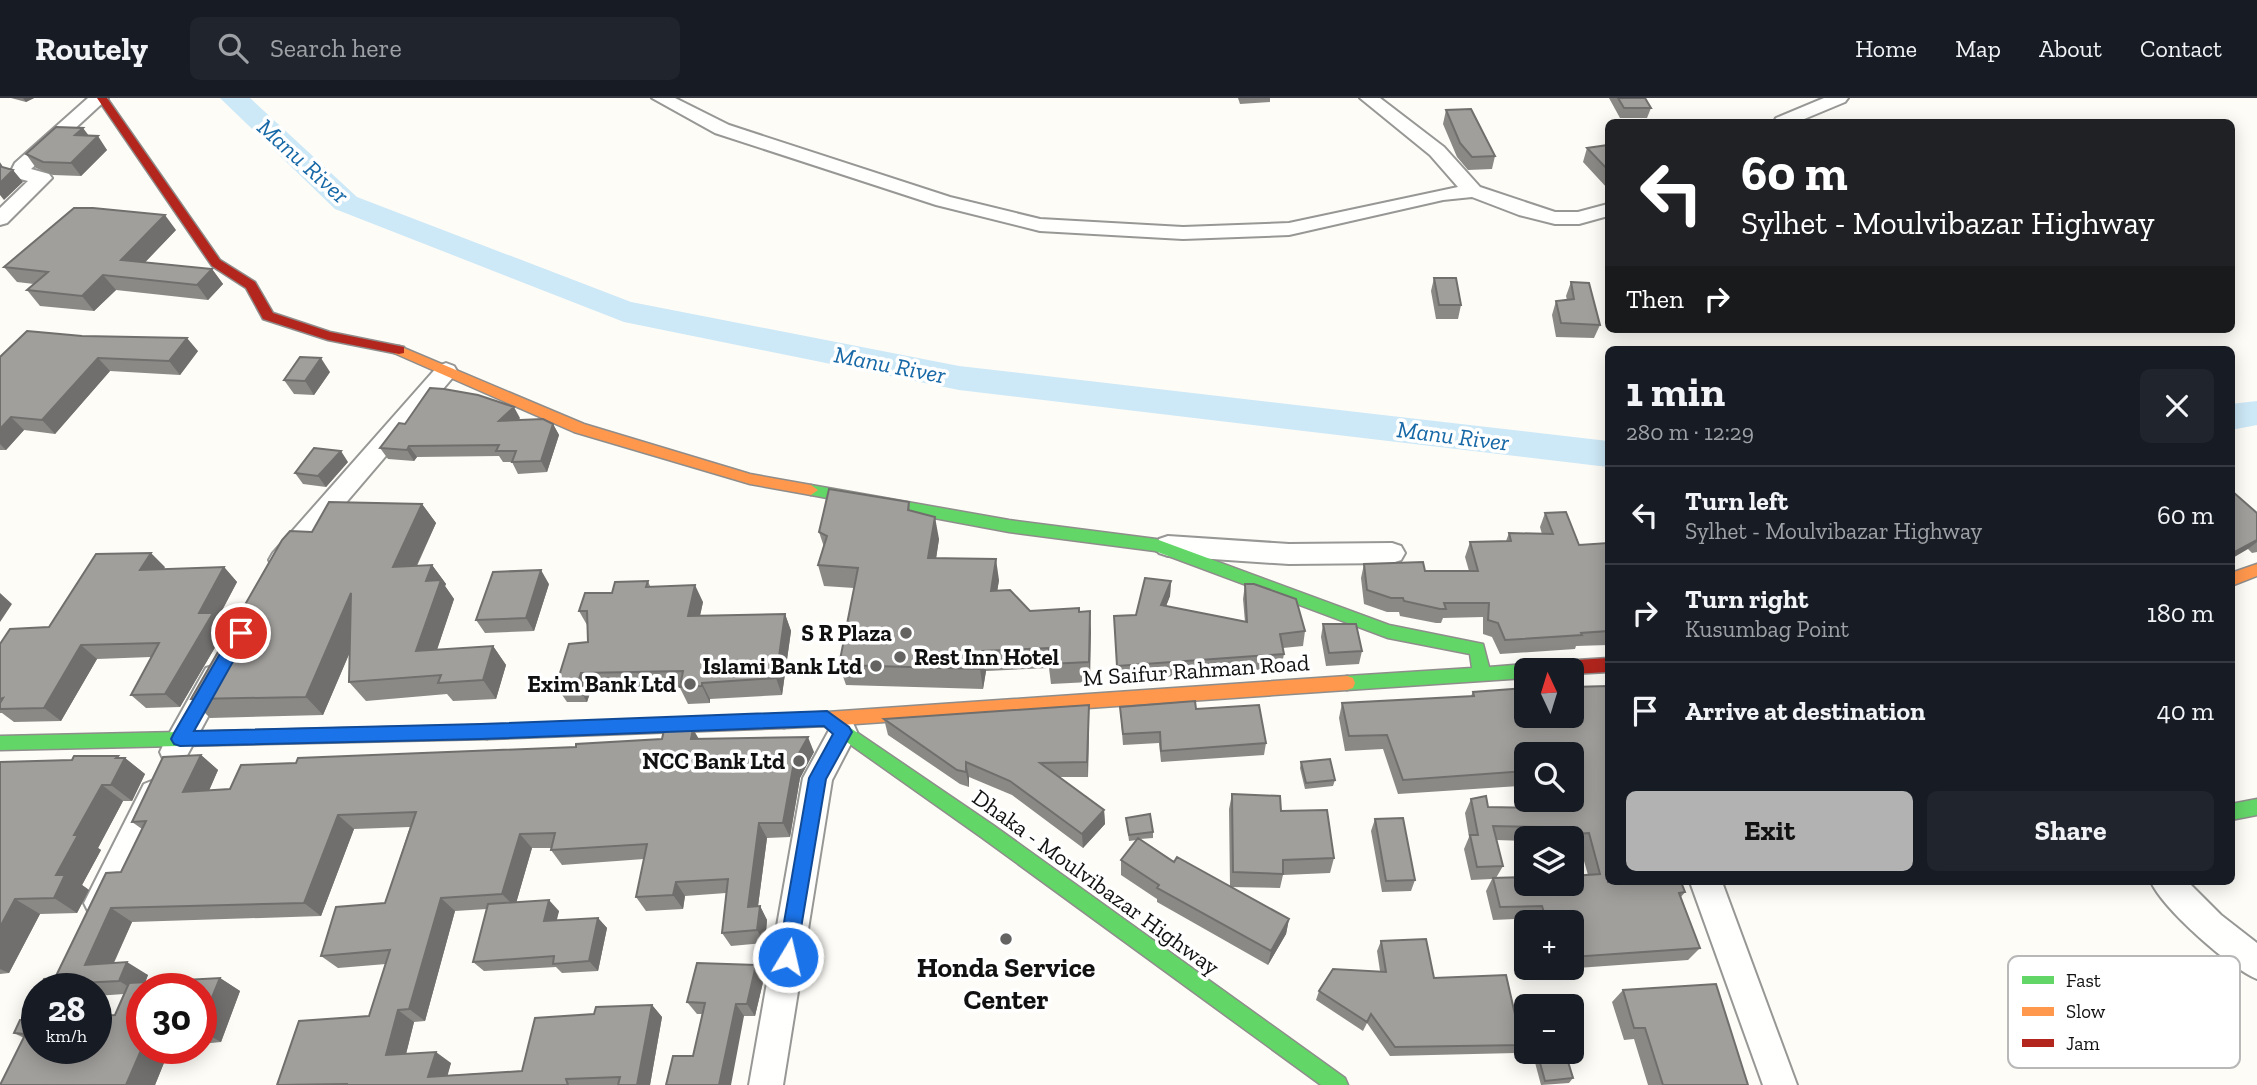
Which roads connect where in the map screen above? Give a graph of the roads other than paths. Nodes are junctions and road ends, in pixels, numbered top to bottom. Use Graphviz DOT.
graph roads {
  1 [pos="101,98"];
  2 [pos="660,98"];
  3 [pos="1369,98"];
  4 [pos="1839,98"];
  5 [pos="1790,119"];
  6 [pos="1473,191"];
  7 [pos="1605,211"];
  8 [pos="0,219"];
  9 [pos="446,372"];
  10 [pos="1156,545"];
  11 [pos="1392,552"];
  12 [pos="2257,570"];
  13 [pos="2235,578"];
  14 [pos="268,585"];
  15 [pos="230,651"];
  16 [pos="1605,665"];
  17 [pos="1584,666"];
  18 [pos="1514,671"];
  19 [pos="1482,674"];
  20 [pos="835,725"];
  21 [pos="180,739"];
  22 [pos="0,743"];
  23 [pos="2257,807"];
  24 [pos="2235,811"];
  25 [pos="1707,885"];
  26 [pos="2170,885"];
  27 [pos="89,926"];
  28 [pos="2257,963"];
  29 [pos="766,1085"];
  30 [pos="1338,1085"];
  31 [pos="1780,1085"];
  1 -- 8 [label="street"];
  1 -- 9 [label="main road"];
  2 -- 6 [label="street"];
  3 -- 6 [label="street"];
  4 -- 5 [label="street"];
  6 -- 7 [label="street"];
  9 -- 10 [label="main road"];
  9 -- 14 [label="street"];
  10 -- 11 [label="street"];
  10 -- 19 [label="main road"];
  12 -- 13 [label="main road"];
  15 -- 21 [label="street"];
  16 -- 17 [label="main road, M Saifur Rahman Road"];
  18 -- 19 [label="main road, M Saifur Rahman Road"];
  19 -- 20 [label="main road, M Saifur Rahman Road"];
  20 -- 21 [label="main road, M Saifur Rahman Road"];
  20 -- 29 [label="street"];
  20 -- 30 [label="main road, Dhaka - Moulvibazar Highway"];
  21 -- 22 [label="main road, M Saifur Rahman Road"];
  21 -- 27 [label="street"];
  23 -- 24 [label="main road"];
  25 -- 31 [label="street"];
  26 -- 28 [label="street"];
}
